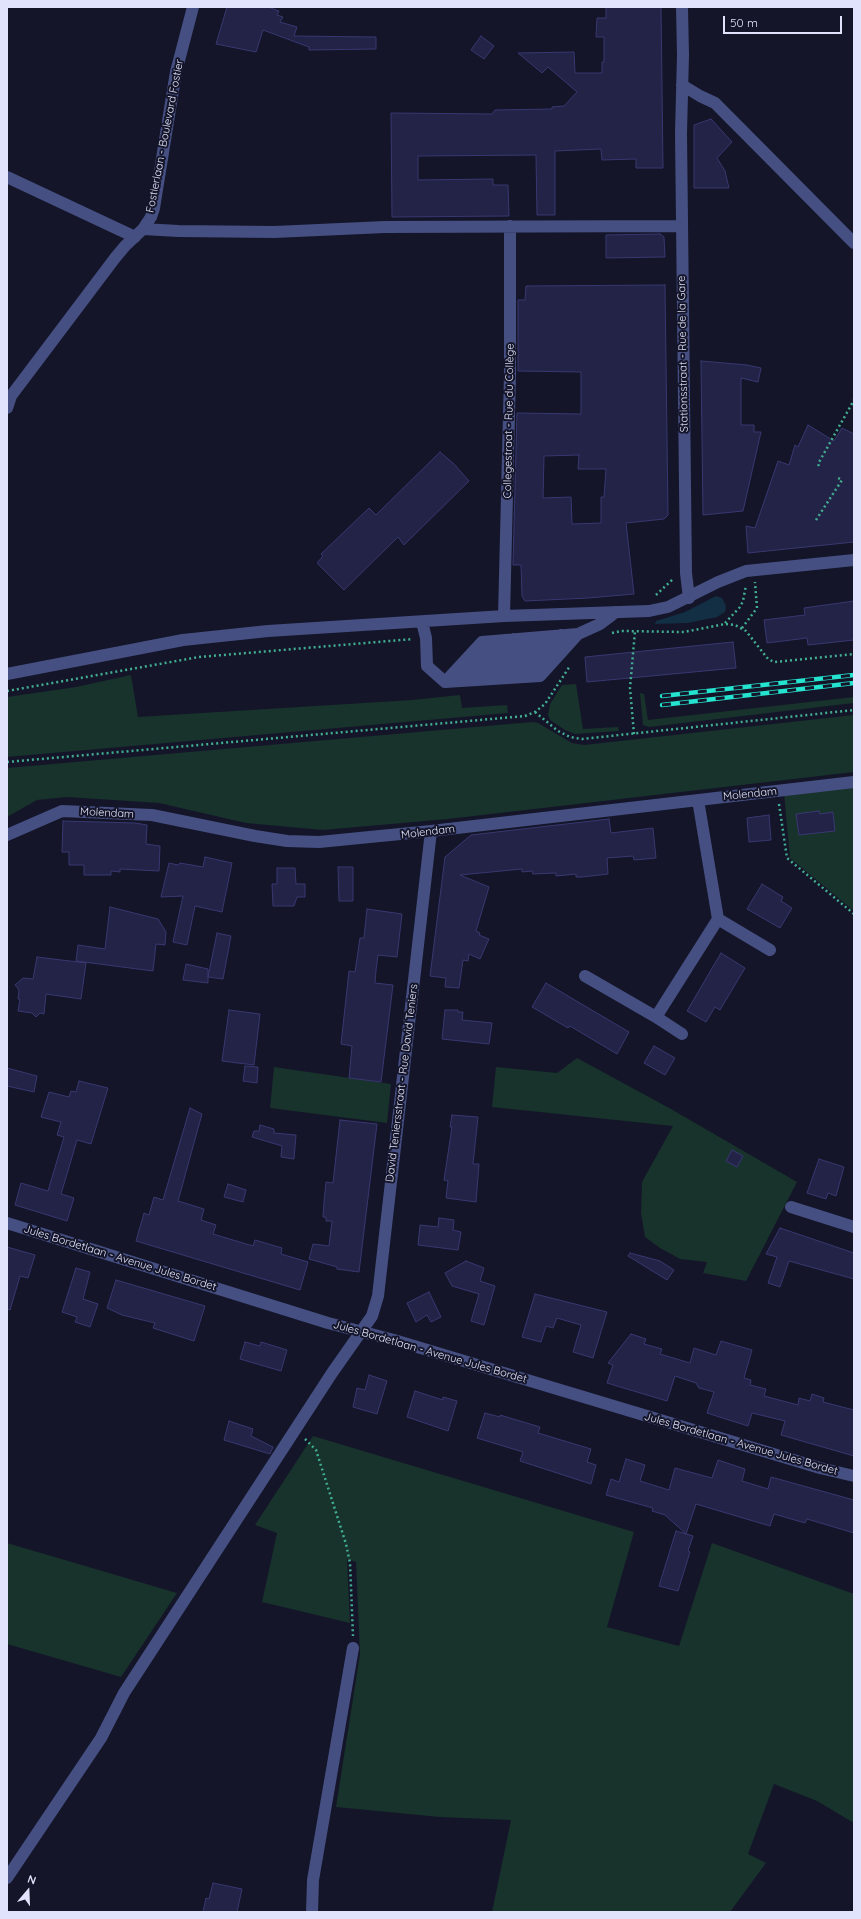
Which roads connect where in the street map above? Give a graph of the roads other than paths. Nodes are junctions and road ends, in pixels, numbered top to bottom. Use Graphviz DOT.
graph roads {
  1 [pos="193,7"];
  2 [pos="682,7"];
  3 [pos="682,85"];
  4 [pos="7,176"];
  5 [pos="510,226"];
  6 [pos="682,226"];
  7 [pos="139,233"];
  8 [pos="854,243"];
  9 [pos="8,400"];
  10 [pos="854,560"];
  11 [pos="689,598"];
  12 [pos="616,612"];
  13 [pos="504,616"];
  14 [pos="422,622"];
  15 [pos="578,634"];
  16 [pos="561,635"];
  17 [pos="545,637"];
  18 [pos="529,638"];
  19 [pos="514,639"];
  20 [pos="498,641"];
  21 [pos="7,674"];
  22 [pos="524,677"];
  23 [pos="508,678"];
  24 [pos="492,679"];
  25 [pos="476,680"];
  26 [pos="461,681"];
  27 [pos="445,682"];
  28 [pos="854,782"];
  29 [pos="698,800"];
  30 [pos="431,831"];
  31 [pos="7,834"];
  32 [pos="718,919"];
  33 [pos="770,950"];
  34 [pos="585,976"];
  35 [pos="656,1017"];
  36 [pos="682,1034"];
  37 [pos="791,1207"];
  38 [pos="7,1223"];
  39 [pos="854,1227"];
  40 [pos="362,1331"];
  41 [pos="854,1476"];
  42 [pos="353,1648"];
  43 [pos="7,1878"];
  44 [pos="312,1912"];
  1 -- 7 [label="street, Fostierlaan - Boulevard Fostier"];
  2 -- 3 [label="street, Stationsstraat - Rue de la Gare"];
  3 -- 6 [label="street, Stationsstraat - Rue de la Gare"];
  3 -- 8 [label="street"];
  4 -- 7 [label="street"];
  5 -- 6 [label="street"];
  5 -- 7 [label="street"];
  5 -- 13 [label="street, Collegestraat - Rue du Collège"];
  6 -- 11 [label="street, Stationsstraat - Rue de la Gare"];
  7 -- 9 [label="street, Fostierlaan - Boulevard Fostier"];
  10 -- 11 [label="street"];
  11 -- 12 [label="street"];
  12 -- 13 [label="street"];
  12 -- 15 [label="street"];
  13 -- 14 [label="street"];
  14 -- 21 [label="street"];
  14 -- 27 [label="street"];
  15 -- 16 [label="street"];
  15 -- 22 [label="street"];
  16 -- 17 [label="street"];
  16 -- 22 [label="street"];
  17 -- 18 [label="street"];
  17 -- 23 [label="street"];
  18 -- 19 [label="street"];
  18 -- 24 [label="street"];
  19 -- 20 [label="street"];
  19 -- 25 [label="street"];
  20 -- 26 [label="street"];
  20 -- 27 [label="street"];
  22 -- 23 [label="street"];
  23 -- 24 [label="street"];
  24 -- 25 [label="street"];
  25 -- 26 [label="street"];
  26 -- 27 [label="street"];
  28 -- 29 [label="street, Molendam"];
  29 -- 30 [label="street, Molendam"];
  29 -- 32 [label="street"];
  30 -- 31 [label="street, Molendam"];
  30 -- 40 [label="street, David Teniersstraat - Rue David Teniers"];
  32 -- 33 [label="street"];
  32 -- 35 [label="street"];
  34 -- 35 [label="street"];
  35 -- 36 [label="street"];
  37 -- 39 [label="street"];
  38 -- 40 [label="street, Jules Bordetlaan - Avenue Jules Bordet"];
  40 -- 41 [label="street, Jules Bordetlaan - Avenue Jules Bordet"];
  40 -- 43 [label="street, David Teniersstraat - Rue David Teniers"];
  42 -- 44 [label="street"];
}
